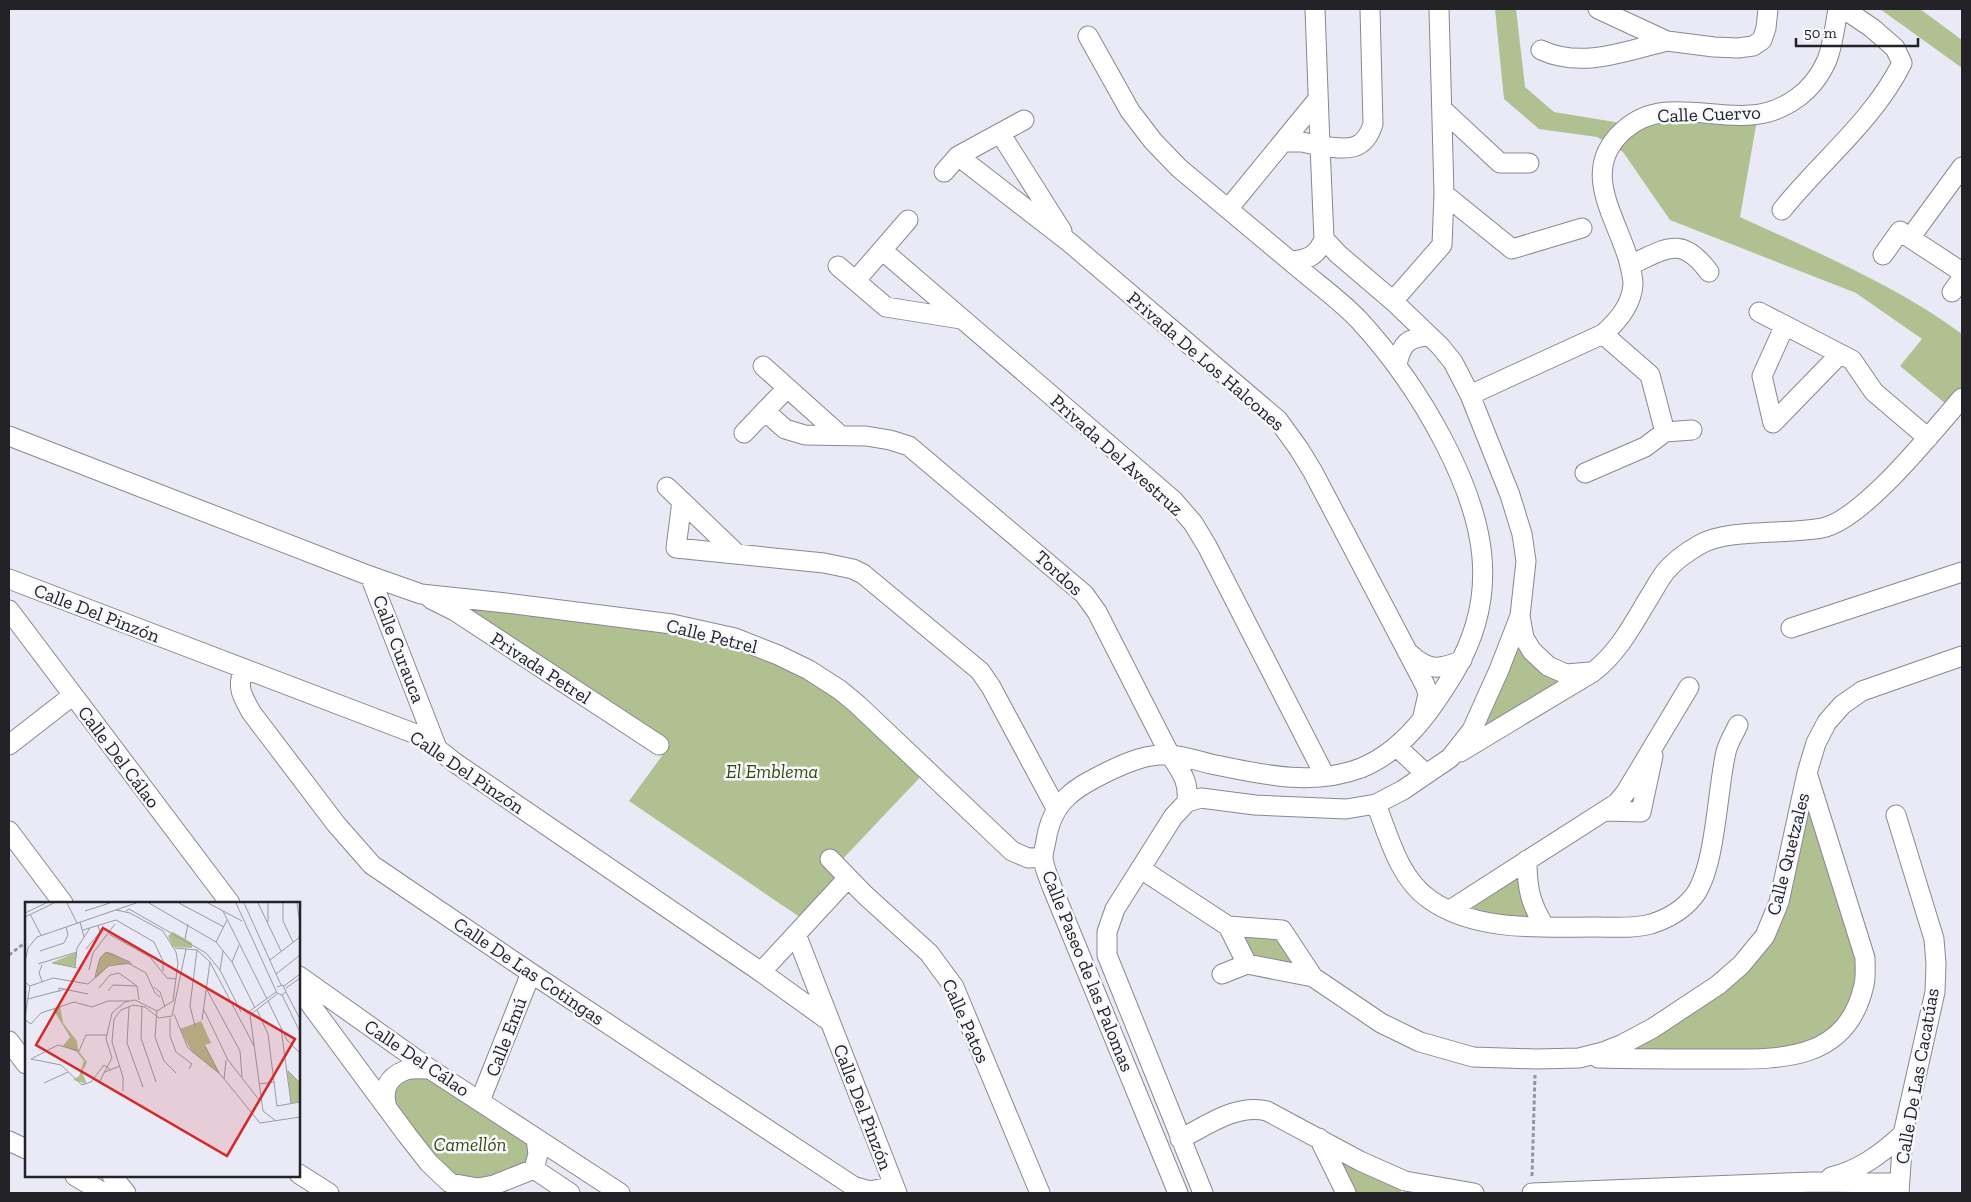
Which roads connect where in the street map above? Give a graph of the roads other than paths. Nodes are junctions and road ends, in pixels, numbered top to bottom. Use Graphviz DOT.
graph roads {
  1 [pos="1315,9"];
  2 [pos="1370,9"];
  3 [pos="1440,9"];
  4 [pos="1598,9"];
  5 [pos="1768,9"];
  6 [pos="1838,9"];
  7 [pos="1844,9"];
  8 [pos="1088,36"];
  9 [pos="1667,42"];
  10 [pos="1541,50"];
  11 [pos="1318,99"];
  12 [pos="1442,109"];
  13 [pos="1024,120"];
  14 [pos="1000,133"];
  15 [pos="1283,142"];
  16 [pos="1320,146"];
  17 [pos="958,156"];
  18 [pos="1529,163"];
  19 [pos="1962,167"];
  20 [pos="944,172"];
  21 [pos="1444,194"];
  22 [pos="1228,209"];
  23 [pos="1782,210"];
  24 [pos="908,220"];
  25 [pos="1582,228"];
  26 [pos="1910,238"];
  27 [pos="1324,239"];
  28 [pos="1069,242"];
  29 [pos="882,250"];
  30 [pos="1883,255"];
  31 [pos="1290,262"];
  32 [pos="1630,265"];
  33 [pos="838,266"];
  34 [pos="1709,272"];
  35 [pos="1962,272"];
  36 [pos="856,280"];
  37 [pos="1393,301"];
  38 [pos="1759,312"];
  39 [pos="960,319"];
  40 [pos="1785,325"];
  41 [pos="1603,334"];
  42 [pos="1429,336"];
  43 [pos="1840,354"];
  44 [pos="1397,365"];
  45 [pos="763,366"];
  46 [pos="787,388"];
  47 [pos="1470,395"];
  48 [pos="1962,398"];
  49 [pos="765,411"];
  50 [pos="1692,430"];
  51 [pos="1665,432"];
  52 [pos="744,433"];
  53 [pos="840,435"];
  54 [pos="9,436"];
  55 [pos="1928,438"];
  56 [pos="1584,473"];
  57 [pos="668,487"];
  58 [pos="682,501"];
  59 [pos="737,554"];
  60 [pos="1962,572"];
  61 [pos="370,576"];
  62 [pos="9,579"];
  63 [pos="421,594"];
  64 [pos="9,610"];
  65 [pos="1520,616"];
  66 [pos="1791,628"];
  67 [pos="1409,653"];
  68 [pos="1962,656"];
  69 [pos="1462,660"];
  70 [pos="243,670"];
  71 [pos="1593,672"];
  72 [pos="1689,687"];
  73 [pos="72,696"];
  74 [pos="1420,722"];
  75 [pos="1738,725"];
  76 [pos="9,745"];
  77 [pos="659,746"];
  78 [pos="1397,747"];
  79 [pos="438,749"];
  80 [pos="1170,754"];
  81 [pos="1450,758"];
  82 [pos="1807,773"];
  83 [pos="1426,774"];
  84 [pos="1325,776"];
  85 [pos="1187,802"];
  86 [pos="1376,804"];
  87 [pos="1056,808"];
  88 [pos="1896,815"];
  89 [pos="9,831"];
  90 [pos="1043,857"];
  91 [pos="830,859"];
  92 [pos="1527,860"];
  93 [pos="1141,869"];
  94 [pos="848,878"];
  95 [pos="63,902"];
  96 [pos="229,902"];
  97 [pos="1450,910"];
  98 [pos="1228,926"];
  99 [pos="1545,927"];
  100 [pos="796,934"];
  101 [pos="1247,964"];
  102 [pos="761,972"];
  103 [pos="531,973"];
  104 [pos="1222,974"];
  105 [pos="300,977"];
  106 [pos="1313,977"];
  107 [pos="300,990"];
  108 [pos="829,1021"];
  109 [pos="9,1041"];
  110 [pos="1579,1058"];
  111 [pos="25,1063"];
  112 [pos="430,1069"];
  113 [pos="480,1101"];
  114 [pos="387,1108"];
  115 [pos="1903,1134"];
  116 [pos="536,1138"];
  117 [pos="1319,1138"];
  118 [pos="1180,1139"];
  119 [pos="9,1140"];
  120 [pos="25,1148"];
  121 [pos="534,1169"];
  122 [pos="300,1175"];
  123 [pos="77,1177"];
  124 [pos="113,1177"];
  125 [pos="1813,1182"];
  126 [pos="1402,1187"];
  127 [pos="448,1188"];
  128 [pos="1532,1188"];
  129 [pos="1899,1188"];
  130 [pos="895,1189"];
  131 [pos="477,1191"];
  132 [pos="104,1193"];
  133 [pos="126,1193"];
  134 [pos="329,1193"];
  135 [pos="570,1193"];
  136 [pos="620,1193"];
  137 [pos="1040,1193"];
  138 [pos="1178,1193"];
  139 [pos="1203,1193"];
  140 [pos="1346,1193"];
  141 [pos="1474,1193"];
  1 -- 11 [label="street"];
  2 -- 16 [label="street"];
  3 -- 12 [label="street"];
  4 -- 9 [label="street"];
  5 -- 9 [label="street"];
  6 -- 32 [label="street, Calle Cuervo"];
  7 -- 23 [label="street"];
  8 -- 22 [label="street, Calle Paseo de las Palomas"];
  9 -- 10 [label="street"];
  11 -- 15 [label="street"];
  11 -- 16 [label="street"];
  12 -- 18 [label="street"];
  12 -- 21 [label="street"];
  13 -- 14 [label="street"];
  14 -- 17 [label="street"];
  14 -- 28 [label="street, Privada De Los Halcones"];
  15 -- 16 [label="street"];
  15 -- 22 [label="street"];
  16 -- 27 [label="street"];
  17 -- 20 [label="street"];
  17 -- 28 [label="street, Privada De Los Halcones"];
  19 -- 26 [label="street"];
  21 -- 25 [label="street"];
  21 -- 37 [label="street"];
  22 -- 31 [label="street, Calle Paseo de las Palomas"];
  24 -- 29 [label="street"];
  26 -- 30 [label="street"];
  26 -- 35 [label="street"];
  27 -- 31 [label="street"];
  27 -- 37 [label="street"];
  28 -- 67 [label="street, Privada De Los Halcones"];
  29 -- 36 [label="street"];
  29 -- 39 [label="street, Privada Del Avestruz"];
  31 -- 44 [label="street, Calle Paseo de las Palomas"];
  32 -- 34 [label="street"];
  32 -- 41 [label="street, Calle Cuervo"];
  33 -- 36 [label="street"];
  36 -- 39 [label="street"];
  37 -- 42 [label="street"];
  38 -- 40 [label="street"];
  39 -- 84 [label="street, Privada Del Avestruz"];
  40 -- 43 [label="street"];
  40 -- 43 [label="street"];
  41 -- 47 [label="street, Calle Cuervo"];
  41 -- 51 [label="street"];
  42 -- 44 [label="street"];
  42 -- 47 [label="street"];
  43 -- 55 [label="street"];
  44 -- 69 [label="street, Calle Paseo de las Palomas"];
  45 -- 46 [label="street"];
  46 -- 49 [label="street"];
  46 -- 53 [label="street"];
  47 -- 65 [label="street"];
  48 -- 55 [label="street"];
  49 -- 52 [label="street"];
  49 -- 53 [label="street, Tordos"];
  50 -- 51 [label="street"];
  51 -- 56 [label="street"];
  53 -- 80 [label="street, Tordos"];
  54 -- 61 [label="street"];
  55 -- 71 [label="street"];
  57 -- 58 [label="street"];
  58 -- 59 [label="street"];
  58 -- 59 [label="street"];
  59 -- 87 [label="street"];
  60 -- 66 [label="street"];
  61 -- 63 [label="street, Calle Petrel"];
  61 -- 79 [label="street, Calle Curauca"];
  62 -- 70 [label="street, Calle Del Pinzón"];
  63 -- 77 [label="street, Privada Petrel"];
  63 -- 90 [label="street, Calle Petrel"];
  64 -- 73 [label="street, Calle Del Cálao"];
  65 -- 71 [label="street"];
  65 -- 81 [label="street"];
  67 -- 69 [label="street"];
  67 -- 74 [label="street, Privada De Los Halcones"];
  68 -- 82 [label="street, Calle Quetzales"];
  69 -- 74 [label="street, Calle Paseo de las Palomas"];
  70 -- 79 [label="street, Calle Del Pinzón"];
  70 -- 103 [label="street, Calle De Las Cotingas"];
  71 -- 81 [label="street"];
  72 -- 92 [label="street"];
  73 -- 76 [label="street"];
  73 -- 96 [label="street, Calle Del Cálao"];
  74 -- 78 [label="street, Calle Paseo de las Palomas"];
  75 -- 99 [label="street"];
  78 -- 83 [label="street"];
  78 -- 84 [label="street, Calle Paseo de las Palomas"];
  79 -- 102 [label="street, Calle Del Pinzón"];
  80 -- 84 [label="street, Calle Paseo de las Palomas"];
  80 -- 85 [label="street, Tordos"];
  80 -- 87 [label="street, Calle Paseo de las Palomas"];
  81 -- 83 [label="street"];
  82 -- 110 [label="street, Calle Quetzales"];
  82 -- 110 [label="street, Calle Quetzales"];
  83 -- 86 [label="street"];
  85 -- 86 [label="street"];
  85 -- 93 [label="street, Calle Paseo de las Palomas"];
  86 -- 97 [label="street"];
  87 -- 90 [label="street, Calle Paseo de las Palomas"];
  88 -- 115 [label="street, Calle De Las Cacatúas"];
  89 -- 95 [label="street"];
  90 -- 138 [label="street, Calle Paseo de las Palomas"];
  91 -- 94 [label="street, Calle Patos"];
  92 -- 97 [label="street"];
  92 -- 99 [label="street"];
  93 -- 98 [label="street"];
  93 -- 118 [label="street, Calle Paseo de las Palomas"];
  94 -- 100 [label="street"];
  94 -- 137 [label="street, Calle Patos"];
  97 -- 99 [label="street"];
  98 -- 101 [label="street"];
  98 -- 106 [label="street, Calle Quetzales"];
  100 -- 102 [label="street"];
  100 -- 108 [label="street, Calle Del Pinzón"];
  101 -- 104 [label="street"];
  101 -- 106 [label="street"];
  102 -- 108 [label="street, Calle Del Pinzón"];
  103 -- 113 [label="street, Calle Emú"];
  103 -- 130 [label="street, Calle De Las Cotingas"];
  105 -- 112 [label="street, Calle Del Cálao"];
  106 -- 110 [label="street, Calle Quetzales"];
  107 -- 114 [label="street, Calle Del Cálao"];
  108 -- 130 [label="street, Calle Del Pinzón"];
  109 -- 111 [label="street"];
  112 -- 113 [label="street, Calle Del Cálao"];
  112 -- 114 [label="street"];
  113 -- 116 [label="street, Calle Del Cálao"];
  114 -- 127 [label="street, Calle Del Cálao"];
  115 -- 125 [label="street"];
  115 -- 129 [label="street, Calle De Las Cacatúas"];
  116 -- 121 [label="street"];
  116 -- 136 [label="street"];
  117 -- 118 [label="street"];
  117 -- 126 [label="street"];
  117 -- 140 [label="street"];
  118 -- 139 [label="street, Calle Paseo de las Palomas"];
  119 -- 120 [label="street"];
  121 -- 131 [label="street"];
  121 -- 135 [label="street"];
  122 -- 134 [label="street"];
  123 -- 132 [label="street"];
  124 -- 133 [label="street"];
  125 -- 128 [label="street"];
  125 -- 129 [label="street"];
  126 -- 141 [label="street"];
  127 -- 131 [label="street"];
}
